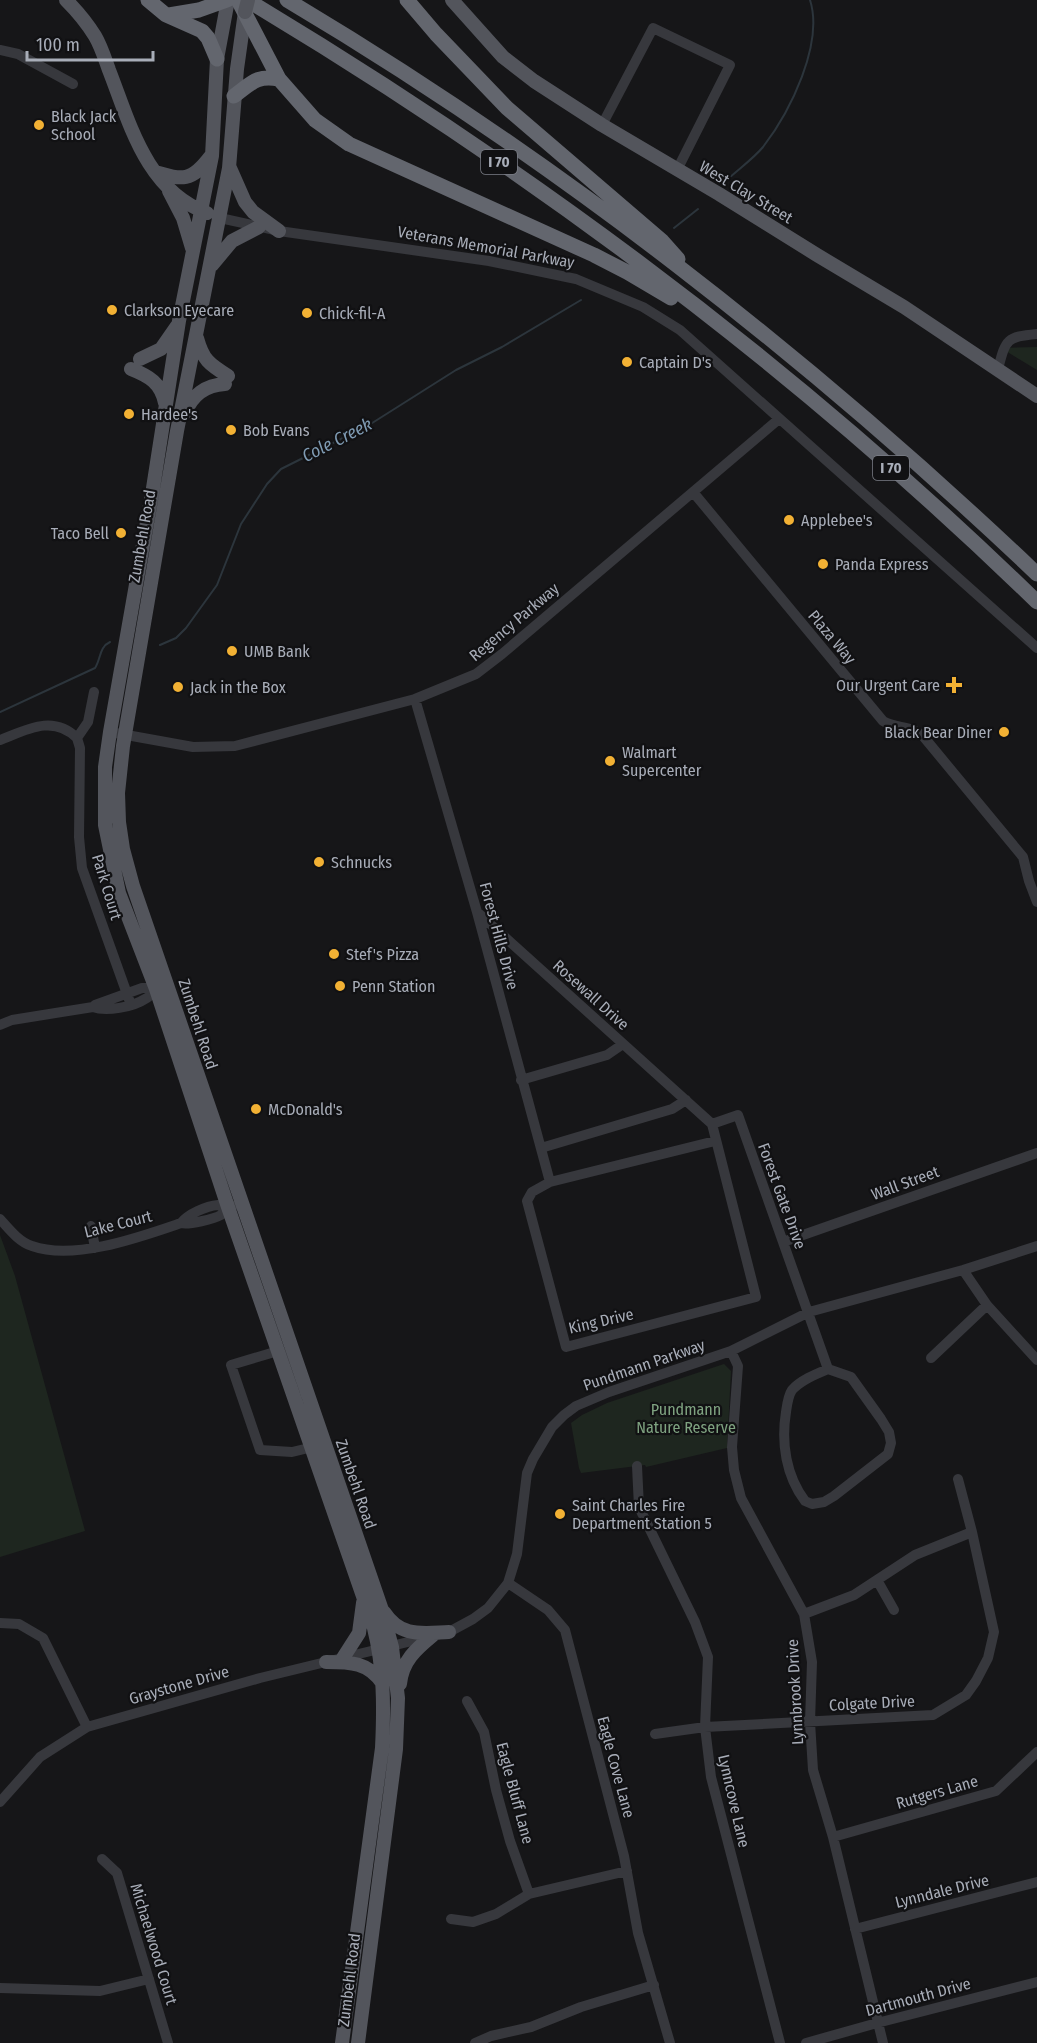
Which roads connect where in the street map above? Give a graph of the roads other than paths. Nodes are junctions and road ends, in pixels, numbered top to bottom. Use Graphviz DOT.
graph roads {
  1 [pos="66,0"];
  2 [pos="148,0"];
  3 [pos="287,0"];
  4 [pos="407,0"];
  5 [pos="452,0"];
  6 [pos="224,3"];
  7 [pos="246,10"];
  8 [pos="166,15"];
  9 [pos="0,50"];
  10 [pos="217,59"];
  11 [pos="279,79"];
  12 [pos="73,84"];
  13 [pos="234,96"];
  14 [pos="602,125"];
  15 [pos="212,156"];
  16 [pos="230,168"];
  17 [pos="678,170"];
  18 [pos="155,172"];
  19 [pos="168,189"];
  20 [pos="201,211"];
  21 [pos="220,218"];
  22 [pos="259,227"];
  23 [pos="279,231"];
  24 [pos="193,252"];
  25 [pos="211,266"];
  26 [pos="708,291"];
  27 [pos="179,321"];
  28 [pos="196,333"];
  29 [pos="1037,334"];
  30 [pos="740,341"];
  31 [pos="998,369"];
  32 [pos="1037,396"];
  33 [pos="165,409"];
  34 [pos="779,418"];
  35 [pos="177,431"];
  36 [pos="693,492"];
  37 [pos="1037,574"];
  38 [pos="141,596"];
  39 [pos="1037,602"];
  40 [pos="1037,648"];
  41 [pos="94,692"];
  42 [pos="416,699"];
  43 [pos="110,732"];
  44 [pos="125,735"];
  45 [pos="77,738"];
  46 [pos="0,740"];
  47 [pos="1037,902"];
  48 [pos="477,912"];
  49 [pos="162,987"];
  50 [pos="129,999"];
  51 [pos="0,1025"];
  52 [pos="624,1044"];
  53 [pos="521,1080"];
  54 [pos="686,1100"];
  55 [pos="712,1124"];
  56 [pos="715,1141"];
  57 [pos="541,1148"];
  58 [pos="1037,1153"];
  59 [pos="550,1182"];
  60 [pos="242,1203"];
  61 [pos="228,1207"];
  62 [pos="0,1220"];
  63 [pos="91,1226"];
  64 [pos="783,1242"];
  65 [pos="1037,1246"];
  66 [pos="95,1248"];
  67 [pos="963,1270"];
  68 [pos="987,1305"];
  69 [pos="809,1312"];
  70 [pos="731,1350"];
  71 [pos="278,1351"];
  72 [pos="931,1358"];
  73 [pos="1037,1360"];
  74 [pos="828,1369"];
  75 [pos="318,1445"];
  76 [pos="637,1466"];
  77 [pos="958,1479"];
  78 [pos="972,1532"];
  79 [pos="877,1580"];
  80 [pos="508,1584"];
  81 [pos="363,1595"];
  82 [pos="382,1610"];
  83 [pos="894,1610"];
  84 [pos="804,1614"];
  85 [pos="0,1623"];
  86 [pos="449,1632"];
  87 [pos="433,1635"];
  88 [pos="386,1648"];
  89 [pos="343,1658"];
  90 [pos="326,1662"];
  91 [pos="383,1684"];
  92 [pos="398,1698"];
  93 [pos="467,1701"];
  94 [pos="810,1722"];
  95 [pos="87,1726"];
  96 [pos="705,1727"];
  97 [pos="655,1734"];
  98 [pos="1037,1752"];
  99 [pos="0,1802"];
  100 [pos="833,1837"];
  101 [pos="102,1858"];
  102 [pos="627,1871"];
  103 [pos="1037,1882"];
  104 [pos="529,1894"];
  105 [pos="451,1919"];
  106 [pos="855,1929"];
  107 [pos="149,1979"];
  108 [pos="1037,1982"];
  109 [pos="654,1985"];
  110 [pos="0,1988"];
  111 [pos="878,2023"];
  112 [pos="470,2031"];
  113 [pos="476,2042"];
  114 [pos="168,2043"];
  115 [pos="342,2043"];
  116 [pos="358,2043"];
  117 [pos="670,2043"];
  118 [pos="780,2043"];
  119 [pos="807,2043"];
  120 [pos="883,2043"];
  1 -- 18 [label="main road, Veterans Memorial Parkway"];
  2 -- 8 [label="highway"];
  3 -- 26 [label="highway, I 70"];
  4 -- 26 [label="highway"];
  5 -- 14 [label="main road, West Clay Street"];
  6 -- 8 [label="highway"];
  6 -- 10 [label="main road, Zumbehl Road"];
  7 -- 11 [label="highway"];
  7 -- 13 [label="main road, Zumbehl Road"];
  7 -- 30 [label="highway, I 70"];
  8 -- 10 [label="highway"];
  9 -- 12 [label="street"];
  10 -- 15 [label="main road, Zumbehl Road"];
  11 -- 13 [label="highway"];
  11 -- 30 [label="highway"];
  13 -- 16 [label="main road, Zumbehl Road"];
  14 -- 17 [label="main road, West Clay Street"];
  14 -- 17 [label="street"];
  15 -- 18 [label="main road"];
  15 -- 20 [label="main road, Zumbehl Road"];
  16 -- 21 [label="main road, Zumbehl Road"];
  16 -- 23 [label="main road"];
  17 -- 31 [label="main road, West Clay Street"];
  18 -- 19 [label="main road, Veterans Memorial Parkway"];
  19 -- 20 [label="main road, Veterans Memorial Parkway"];
  19 -- 24 [label="main road"];
  20 -- 21 [label="main road, Veterans Memorial Parkway"];
  20 -- 24 [label="main road, Zumbehl Road"];
  21 -- 22 [label="street, Veterans Memorial Parkway"];
  21 -- 25 [label="main road, Zumbehl Road"];
  22 -- 23 [label="street, Veterans Memorial Parkway"];
  22 -- 25 [label="main road"];
  23 -- 34 [label="street, Veterans Memorial Parkway"];
  24 -- 27 [label="main road, Zumbehl Road"];
  25 -- 28 [label="main road, Zumbehl Road"];
  26 -- 37 [label="highway, I 70"];
  27 -- 33 [label="main road, Zumbehl Road"];
  27 -- 33 [label="main road"];
  28 -- 35 [label="main road, Zumbehl Road"];
  28 -- 35 [label="main road"];
  29 -- 31 [label="street"];
  30 -- 39 [label="highway, I 70"];
  31 -- 32 [label="main road, West Clay Street"];
  33 -- 38 [label="main road, Zumbehl Road"];
  34 -- 36 [label="street, Regency Parkway"];
  34 -- 40 [label="street, Veterans Memorial Parkway"];
  35 -- 38 [label="main road, Zumbehl Road"];
  36 -- 42 [label="street, Regency Parkway"];
  36 -- 47 [label="street, Plaza Way"];
  38 -- 43 [label="main road, Zumbehl Road"];
  38 -- 44 [label="main road, Zumbehl Road"];
  41 -- 45 [label="street"];
  42 -- 44 [label="street, Regency Parkway"];
  42 -- 48 [label="street, Forest Hills Drive"];
  43 -- 44 [label="street, Regency Parkway"];
  43 -- 49 [label="main road, Zumbehl Road"];
  44 -- 49 [label="main road, Zumbehl Road"];
  45 -- 46 [label="street"];
  45 -- 50 [label="street, Park Court"];
  48 -- 52 [label="street, Rosewall Drive"];
  48 -- 53 [label="street, Forest Hills Drive"];
  49 -- 50 [label="street"];
  49 -- 60 [label="main road, Zumbehl Road"];
  49 -- 61 [label="main road, Zumbehl Road"];
  50 -- 51 [label="street"];
  52 -- 53 [label="street"];
  52 -- 54 [label="street, Rosewall Drive"];
  53 -- 57 [label="street, Forest Hills Drive"];
  54 -- 55 [label="street, Rosewall Drive"];
  54 -- 57 [label="street"];
  55 -- 56 [label="street"];
  55 -- 64 [label="street, Forest Gate Drive"];
  56 -- 59 [label="street, King Drive"];
  56 -- 59 [label="street, King Drive"];
  57 -- 59 [label="street, Forest Hills Drive"];
  58 -- 64 [label="street, Wall Street"];
  60 -- 61 [label="street, Lake Court"];
  60 -- 75 [label="main road, Zumbehl Road"];
  61 -- 66 [label="street, Lake Court"];
  61 -- 71 [label="main road, Zumbehl Road"];
  62 -- 66 [label="street, Lake Court"];
  63 -- 66 [label="street"];
  64 -- 69 [label="street, Forest Gate Drive"];
  65 -- 67 [label="street, Pundmann Parkway"];
  67 -- 68 [label="street"];
  67 -- 69 [label="street, Pundmann Parkway"];
  68 -- 72 [label="street"];
  68 -- 73 [label="street"];
  69 -- 70 [label="street, Pundmann Parkway"];
  69 -- 74 [label="street, Forest Gate Drive"];
  70 -- 80 [label="street, Pundmann Parkway"];
  70 -- 84 [label="street, Lynnbrook Drive"];
  71 -- 75 [label="main road, Zumbehl Road"];
  71 -- 75 [label="street"];
  74 -- 74 [label="street"];
  75 -- 81 [label="main road, Zumbehl Road"];
  75 -- 82 [label="main road, Zumbehl Road"];
  76 -- 96 [label="street, Lynncove Lane"];
  77 -- 78 [label="street, Colgate Drive"];
  78 -- 79 [label="street"];
  78 -- 94 [label="street, Colgate Drive"];
  79 -- 83 [label="street"];
  79 -- 84 [label="street"];
  80 -- 86 [label="street, Pundmann Parkway"];
  80 -- 102 [label="street, Eagle Cove Lane"];
  81 -- 88 [label="main road, Zumbehl Road"];
  81 -- 89 [label="main road"];
  82 -- 86 [label="main road"];
  82 -- 88 [label="main road, Zumbehl Road"];
  84 -- 94 [label="street, Lynnbrook Drive"];
  85 -- 95 [label="street"];
  86 -- 87 [label="street, Pundmann Parkway"];
  87 -- 88 [label="street, Pundmann Parkway"];
  87 -- 92 [label="main road"];
  88 -- 89 [label="street, Graystone Drive"];
  88 -- 91 [label="main road, Zumbehl Road"];
  88 -- 92 [label="main road, Zumbehl Road"];
  89 -- 90 [label="street, Graystone Drive"];
  90 -- 91 [label="main road"];
  90 -- 95 [label="street, Graystone Drive"];
  91 -- 115 [label="main road, Zumbehl Road"];
  92 -- 116 [label="main road, Zumbehl Road"];
  93 -- 104 [label="street, Eagle Bluff Lane"];
  94 -- 96 [label="street, Colgate Drive"];
  94 -- 100 [label="street, Lynnbrook Drive"];
  95 -- 99 [label="street, Graystone Drive"];
  96 -- 97 [label="street, Colgate Drive"];
  96 -- 118 [label="street, Lynncove Lane"];
  98 -- 100 [label="street, Rutgers Lane"];
  100 -- 106 [label="street, Lynnbrook Drive"];
  101 -- 107 [label="street, Michaelwood Court"];
  102 -- 104 [label="street"];
  102 -- 109 [label="street, Eagle Cove Lane"];
  103 -- 106 [label="street, Lynndale Drive"];
  104 -- 105 [label="street"];
  106 -- 111 [label="street, Lynnbrook Drive"];
  107 -- 110 [label="street"];
  107 -- 114 [label="street, Michaelwood Court"];
  108 -- 111 [label="street, Dartmouth Drive"];
  109 -- 113 [label="street"];
  109 -- 117 [label="street, Eagle Cove Lane"];
  111 -- 119 [label="street, Dartmouth Drive"];
  111 -- 120 [label="street, Lynnbrook Drive"];
  112 -- 113 [label="street"];
}
